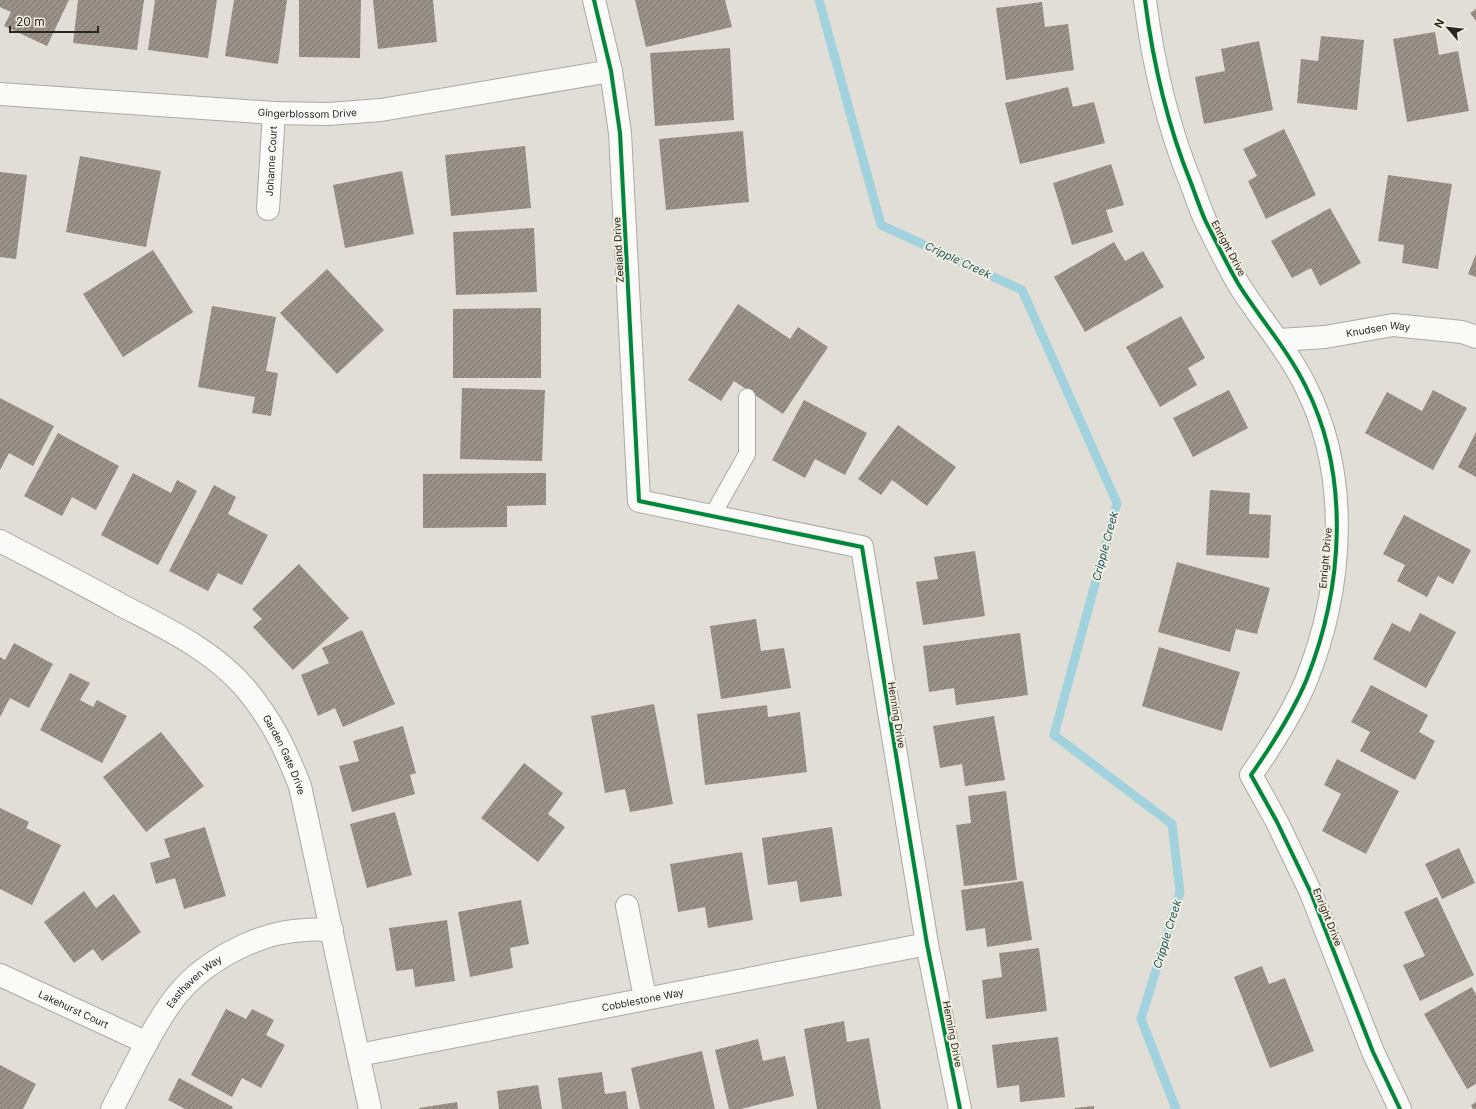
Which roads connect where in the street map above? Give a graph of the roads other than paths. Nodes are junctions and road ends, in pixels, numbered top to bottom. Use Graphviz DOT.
graph roads {
  1 [pos="594,0"];
  2 [pos="1145,0"];
  3 [pos="611,71"];
  4 [pos="0,94"];
  5 [pos="274,113"];
  6 [pos="268,209"];
  7 [pos="1476,337"];
  8 [pos="1279,340"];
  9 [pos="747,398"];
  10 [pos="639,501"];
  11 [pos="712,516"];
  12 [pos="0,541"];
  13 [pos="627,906"];
  14 [pos="332,930"];
  15 [pos="927,944"];
  16 [pos="0,975"];
  17 [pos="644,998"];
  18 [pos="147,1043"];
  19 [pos="359,1055"];
  20 [pos="112,1109"];
  21 [pos="370,1109"];
  22 [pos="960,1109"];
  23 [pos="1400,1109"];
  1 -- 3 [label="street, Zeeland Drive"];
  2 -- 8 [label="street, Enright Drive"];
  3 -- 5 [label="street, Gingerblossom Drive"];
  3 -- 10 [label="street, Zeeland Drive"];
  4 -- 5 [label="street, Gingerblossom Drive"];
  5 -- 6 [label="street, Johanne Court"];
  7 -- 8 [label="street, Knudsen Way"];
  8 -- 23 [label="street, Enright Drive"];
  9 -- 11 [label="lane"];
  10 -- 11 [label="street, Henning Drive"];
  11 -- 15 [label="street, Henning Drive"];
  12 -- 14 [label="street, Garden Gate Drive"];
  13 -- 17 [label="street"];
  14 -- 18 [label="street, Easthaven Way"];
  14 -- 19 [label="street, Garden Gate Drive"];
  15 -- 17 [label="street, Cobblestone Way"];
  15 -- 22 [label="street, Henning Drive"];
  16 -- 18 [label="street, Lakehurst Court"];
  17 -- 19 [label="street, Cobblestone Way"];
  18 -- 20 [label="street, Easthaven Way"];
  19 -- 21 [label="street, Garden Gate Drive"];
}
